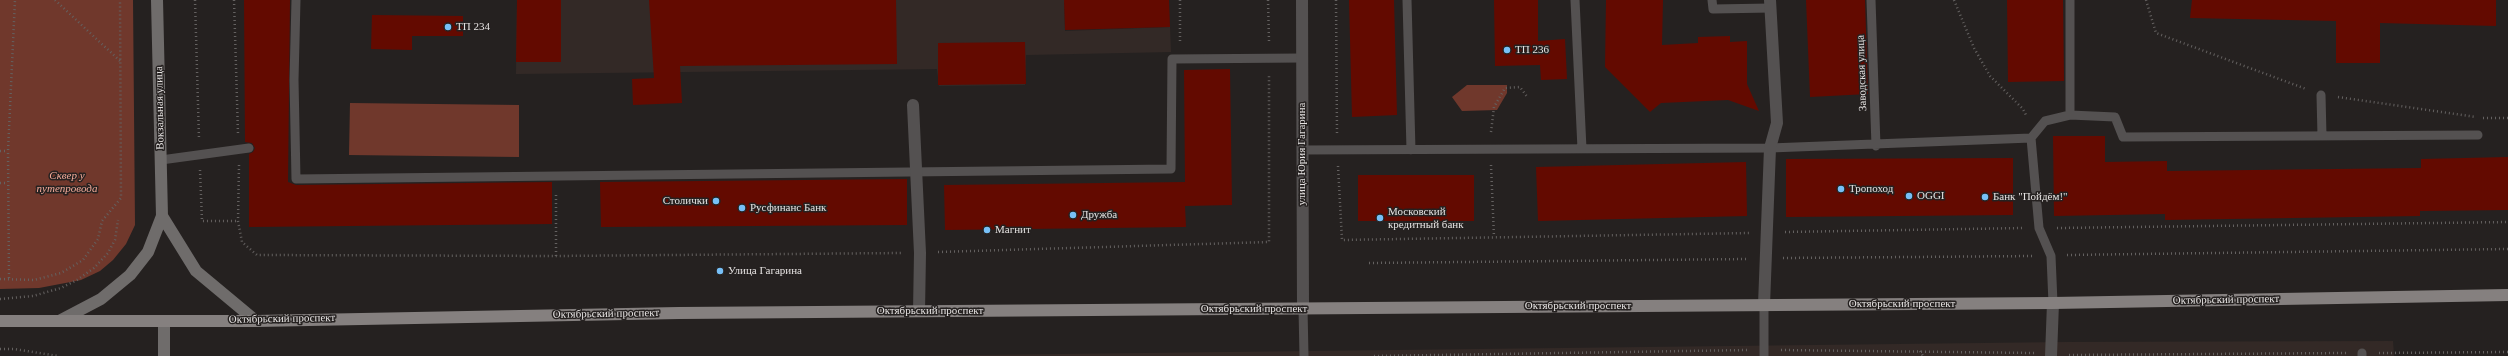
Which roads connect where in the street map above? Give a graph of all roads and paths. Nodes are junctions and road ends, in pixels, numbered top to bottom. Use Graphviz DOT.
graph roads {
  1 [pos="15,0"];
  2 [pos="55,0"];
  3 [pos="120,0"];
  4 [pos="157,0"];
  5 [pos="195,0"];
  6 [pos="234,0"];
  7 [pos="296,0"];
  8 [pos="1180,0"];
  9 [pos="1268,0"];
  10 [pos="1302,0"];
  11 [pos="1336,0"];
  12 [pos="1407,0"];
  13 [pos="1575,0"];
  14 [pos="1712,0"];
  15 [pos="1871,0"];
  16 [pos="1954,0"];
  17 [pos="2070,0"];
  18 [pos="1771,4"];
  19 [pos="1181,58"];
  20 [pos="1269,58"];
  21 [pos="1302,58"];
  22 [pos="120,62"];
  23 [pos="2321,95"];
  24 [pos="913,105"];
  25 [pos="2070,116"];
  26 [pos="2033,135"];
  27 [pos="2478,135"];
  28 [pos="2322,136"];
  29 [pos="1876,146"];
  30 [pos="249,148"];
  31 [pos="288,148"];
  32 [pos="1770,148"];
  33 [pos="239,149"];
  34 [pos="1582,149"];
  35 [pos="1302,150"];
  36 [pos="1338,150"];
  37 [pos="1411,150"];
  38 [pos="0,151"];
  39 [pos="8,151"];
  40 [pos="199,156"];
  41 [pos="296,158"];
  42 [pos="161,160"];
  43 [pos="917,172"];
  44 [pos="556,176"];
  45 [pos="0,183"];
  46 [pos="8,183"];
  47 [pos="162,216"];
  48 [pos="118,220"];
  49 [pos="238,221"];
  50 [pos="2508,222"];
  51 [pos="2039,228"];
  52 [pos="1767,232"];
  53 [pos="2508,249"];
  54 [pos="920,253"];
  55 [pos="556,256"];
  56 [pos="2051,256"];
  57 [pos="1766,259"];
  58 [pos="1369,263"];
  59 [pos="0,278"];
  60 [pos="9,278"];
  61 [pos="2508,296"];
  62 [pos="0,299"];
  63 [pos="2053,303"];
  64 [pos="1764,305"];
  65 [pos="1303,308"];
  66 [pos="919,311"];
  67 [pos="61,320"];
  68 [pos="256,320"];
  69 [pos="0,321"];
  70 [pos="164,321"];
  71 [pos="0,349"];
  72 [pos="1920,351"];
  73 [pos="2012,351"];
  74 [pos="2508,352"];
  75 [pos="1764,353"];
  76 [pos="2362,354"];
  77 [pos="2051,355"];
  78 [pos="58,356"];
  79 [pos="164,356"];
  80 [pos="1304,356"];
  81 [pos="1374,356"];
  82 [pos="1922,356"];
  83 [pos="2012,356"];
  1 -- 39 [label="path"];
  2 -- 22 [label="path"];
  3 -- 22 [label="path"];
  4 -- 42 [label="main road, Вокзальная улица"];
  5 -- 40 [label="path"];
  6 -- 33 [label="path"];
  7 -- 41 [label="lane"];
  8 -- 19 [label="path"];
  9 -- 20 [label="path"];
  10 -- 21 [label="street, улица Юрия Гагарина"];
  11 -- 36 [label="path"];
  12 -- 37 [label="lane"];
  13 -- 34 [label="lane"];
  14 -- 18 [label="lane"];
  15 -- 29 [label="lane, Заводская улица"];
  16 -- 26 [label="path"];
  17 -- 25 [label="lane"];
  18 -- 32 [label="street"];
  19 -- 20 [label="lane"];
  19 -- 43 [label="lane"];
  20 -- 21 [label="lane"];
  20 -- 54 [label="path"];
  21 -- 35 [label="street, улица Юрия Гагарина"];
  22 -- 60 [label="path"];
  23 -- 28 [label="lane"];
  24 -- 43 [label="street"];
  25 -- 26 [label="lane"];
  25 -- 28 [label="lane"];
  26 -- 29 [label="lane"];
  26 -- 51 [label="lane"];
  27 -- 28 [label="lane"];
  29 -- 32 [label="lane"];
  30 -- 33 [label="lane"];
  31 -- 41 [label="lane"];
  32 -- 34 [label="lane"];
  32 -- 52 [label="street"];
  33 -- 40 [label="lane"];
  33 -- 49 [label="path"];
  34 -- 37 [label="lane"];
  35 -- 36 [label="lane"];
  35 -- 65 [label="street, улица Юрия Гагарина"];
  36 -- 37 [label="lane"];
  36 -- 52 [label="path"];
  38 -- 39 [label="path"];
  39 -- 46 [label="path"];
  40 -- 42 [label="lane"];
  40 -- 49 [label="path"];
  41 -- 44 [label="lane"];
  42 -- 47 [label="main road, Вокзальная улица"];
  43 -- 44 [label="lane"];
  43 -- 54 [label="street"];
  44 -- 55 [label="path"];
  45 -- 46 [label="path"];
  46 -- 60 [label="path"];
  47 -- 67 [label="main road, Вокзальная улица"];
  47 -- 68 [label="main road"];
  48 -- 62 [label="path"];
  49 -- 55 [label="path"];
  50 -- 51 [label="path"];
  51 -- 52 [label="path"];
  51 -- 56 [label="lane"];
  52 -- 57 [label="street"];
  53 -- 56 [label="path"];
  54 -- 55 [label="path"];
  54 -- 66 [label="street"];
  56 -- 57 [label="path"];
  56 -- 63 [label="lane"];
  57 -- 58 [label="path"];
  57 -- 64 [label="street"];
  59 -- 60 [label="path"];
  61 -- 63 [label="main road, Октябрьский проспект"];
  63 -- 64 [label="main road, Октябрьский проспект"];
  63 -- 77 [label="street"];
  64 -- 65 [label="main road, Октябрьский проспект"];
  64 -- 75 [label="lane"];
  65 -- 66 [label="main road, Октябрьский проспект"];
  65 -- 80 [label="lane"];
  66 -- 68 [label="main road, Октябрьский проспект"];
  67 -- 69 [label="main road, Октябрьский проспект"];
  67 -- 70 [label="main road, Октябрьский проспект"];
  68 -- 70 [label="main road, Октябрьский проспект"];
  70 -- 79 [label="main road"];
  71 -- 78 [label="path"];
  72 -- 73 [label="path"];
  72 -- 75 [label="path"];
  72 -- 82 [label="path"];
  73 -- 77 [label="path"];
  73 -- 83 [label="path"];
  74 -- 76 [label="path"];
  75 -- 81 [label="path"];
  76 -- 77 [label="path"];
}
